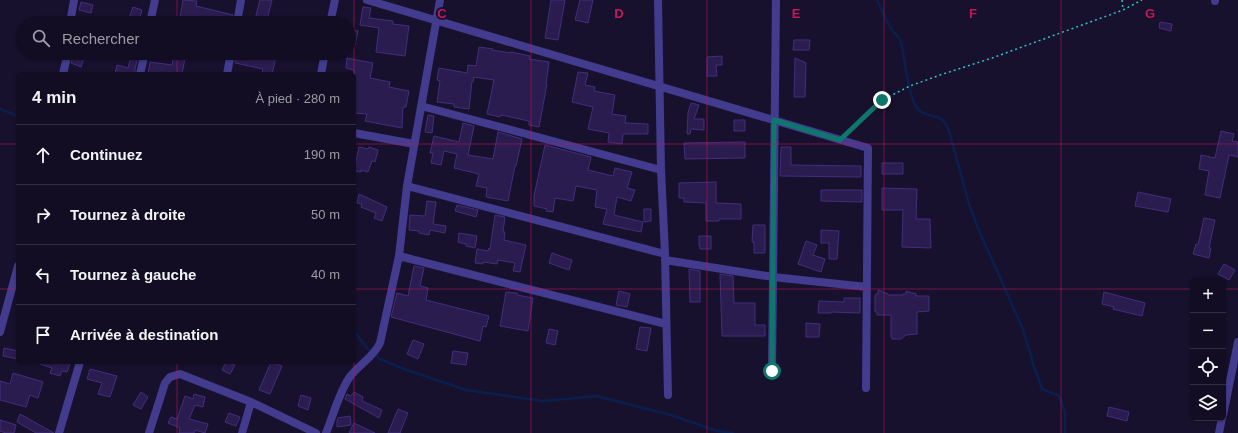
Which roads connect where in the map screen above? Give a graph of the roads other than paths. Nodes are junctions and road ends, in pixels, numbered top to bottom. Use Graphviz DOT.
graph roads {
  1 [pos="74,0"];
  2 [pos="155,0"];
  3 [pos="241,0"];
  4 [pos="335,0"];
  5 [pos="367,0"];
  6 [pos="440,0"];
  7 [pos="658,0"];
  8 [pos="776,0"];
  9 [pos="71,16"];
  10 [pos="152,16"];
  11 [pos="238,16"];
  12 [pos="332,16"];
  13 [pos="436,20"];
  14 [pos="66,60"];
  15 [pos="143,60"];
  16 [pos="230,60"];
  17 [pos="324,60"];
  18 [pos="63,72"];
  19 [pos="140,72"];
  20 [pos="227,72"];
  21 [pos="321,72"];
  22 [pos="660,86"];
  23 [pos="421,106"];
  24 [pos="774,120"];
  25 [pos="356,133"];
  26 [pos="414,144"];
  27 [pos="661,170"];
  28 [pos="407,186"];
  29 [pos="400,256"];
  30 [pos="665,257"];
  31 [pos="16,273"];
  32 [pos="773,277"];
  33 [pos="867,287"];
  34 [pos="666,324"];
  35 [pos="0,332"];
  36 [pos="1238,342"];
  37 [pos="79,364"];
  38 [pos="772,371"];
  39 [pos="866,388"];
  40 [pos="668,395"];
  41 [pos="251,402"];
  42 [pos="1226,402"];
  43 [pos="1222,421"];
  44 [pos="60,433"];
  45 [pos="149,433"];
  46 [pos="242,433"];
  47 [pos="316,433"];
  48 [pos="326,433"];
  49 [pos="1219,433"];
  1 -- 9 [label="street"];
  2 -- 10 [label="street"];
  3 -- 11 [label="street"];
  4 -- 12 [label="street"];
  5 -- 13 [label="street"];
  6 -- 13 [label="street"];
  7 -- 22 [label="street"];
  8 -- 24 [label="street"];
  13 -- 22 [label="street"];
  13 -- 23 [label="street"];
  14 -- 18 [label="street"];
  15 -- 19 [label="street"];
  16 -- 20 [label="street"];
  17 -- 21 [label="street"];
  22 -- 24 [label="street"];
  22 -- 27 [label="street"];
  23 -- 26 [label="street"];
  23 -- 27 [label="street"];
  24 -- 32 [label="street"];
  24 -- 33 [label="street"];
  25 -- 26 [label="street"];
  26 -- 28 [label="street"];
  27 -- 30 [label="street"];
  28 -- 29 [label="street"];
  28 -- 30 [label="street"];
  29 -- 34 [label="street"];
  29 -- 48 [label="street"];
  30 -- 32 [label="street"];
  30 -- 34 [label="street"];
  31 -- 35 [label="street"];
  32 -- 33 [label="street"];
  32 -- 38 [label="street"];
  33 -- 39 [label="street"];
  34 -- 40 [label="street"];
  36 -- 42 [label="street"];
  37 -- 44 [label="street"];
  41 -- 45 [label="street"];
  41 -- 46 [label="street"];
  41 -- 47 [label="street"];
  43 -- 49 [label="street"];
}
